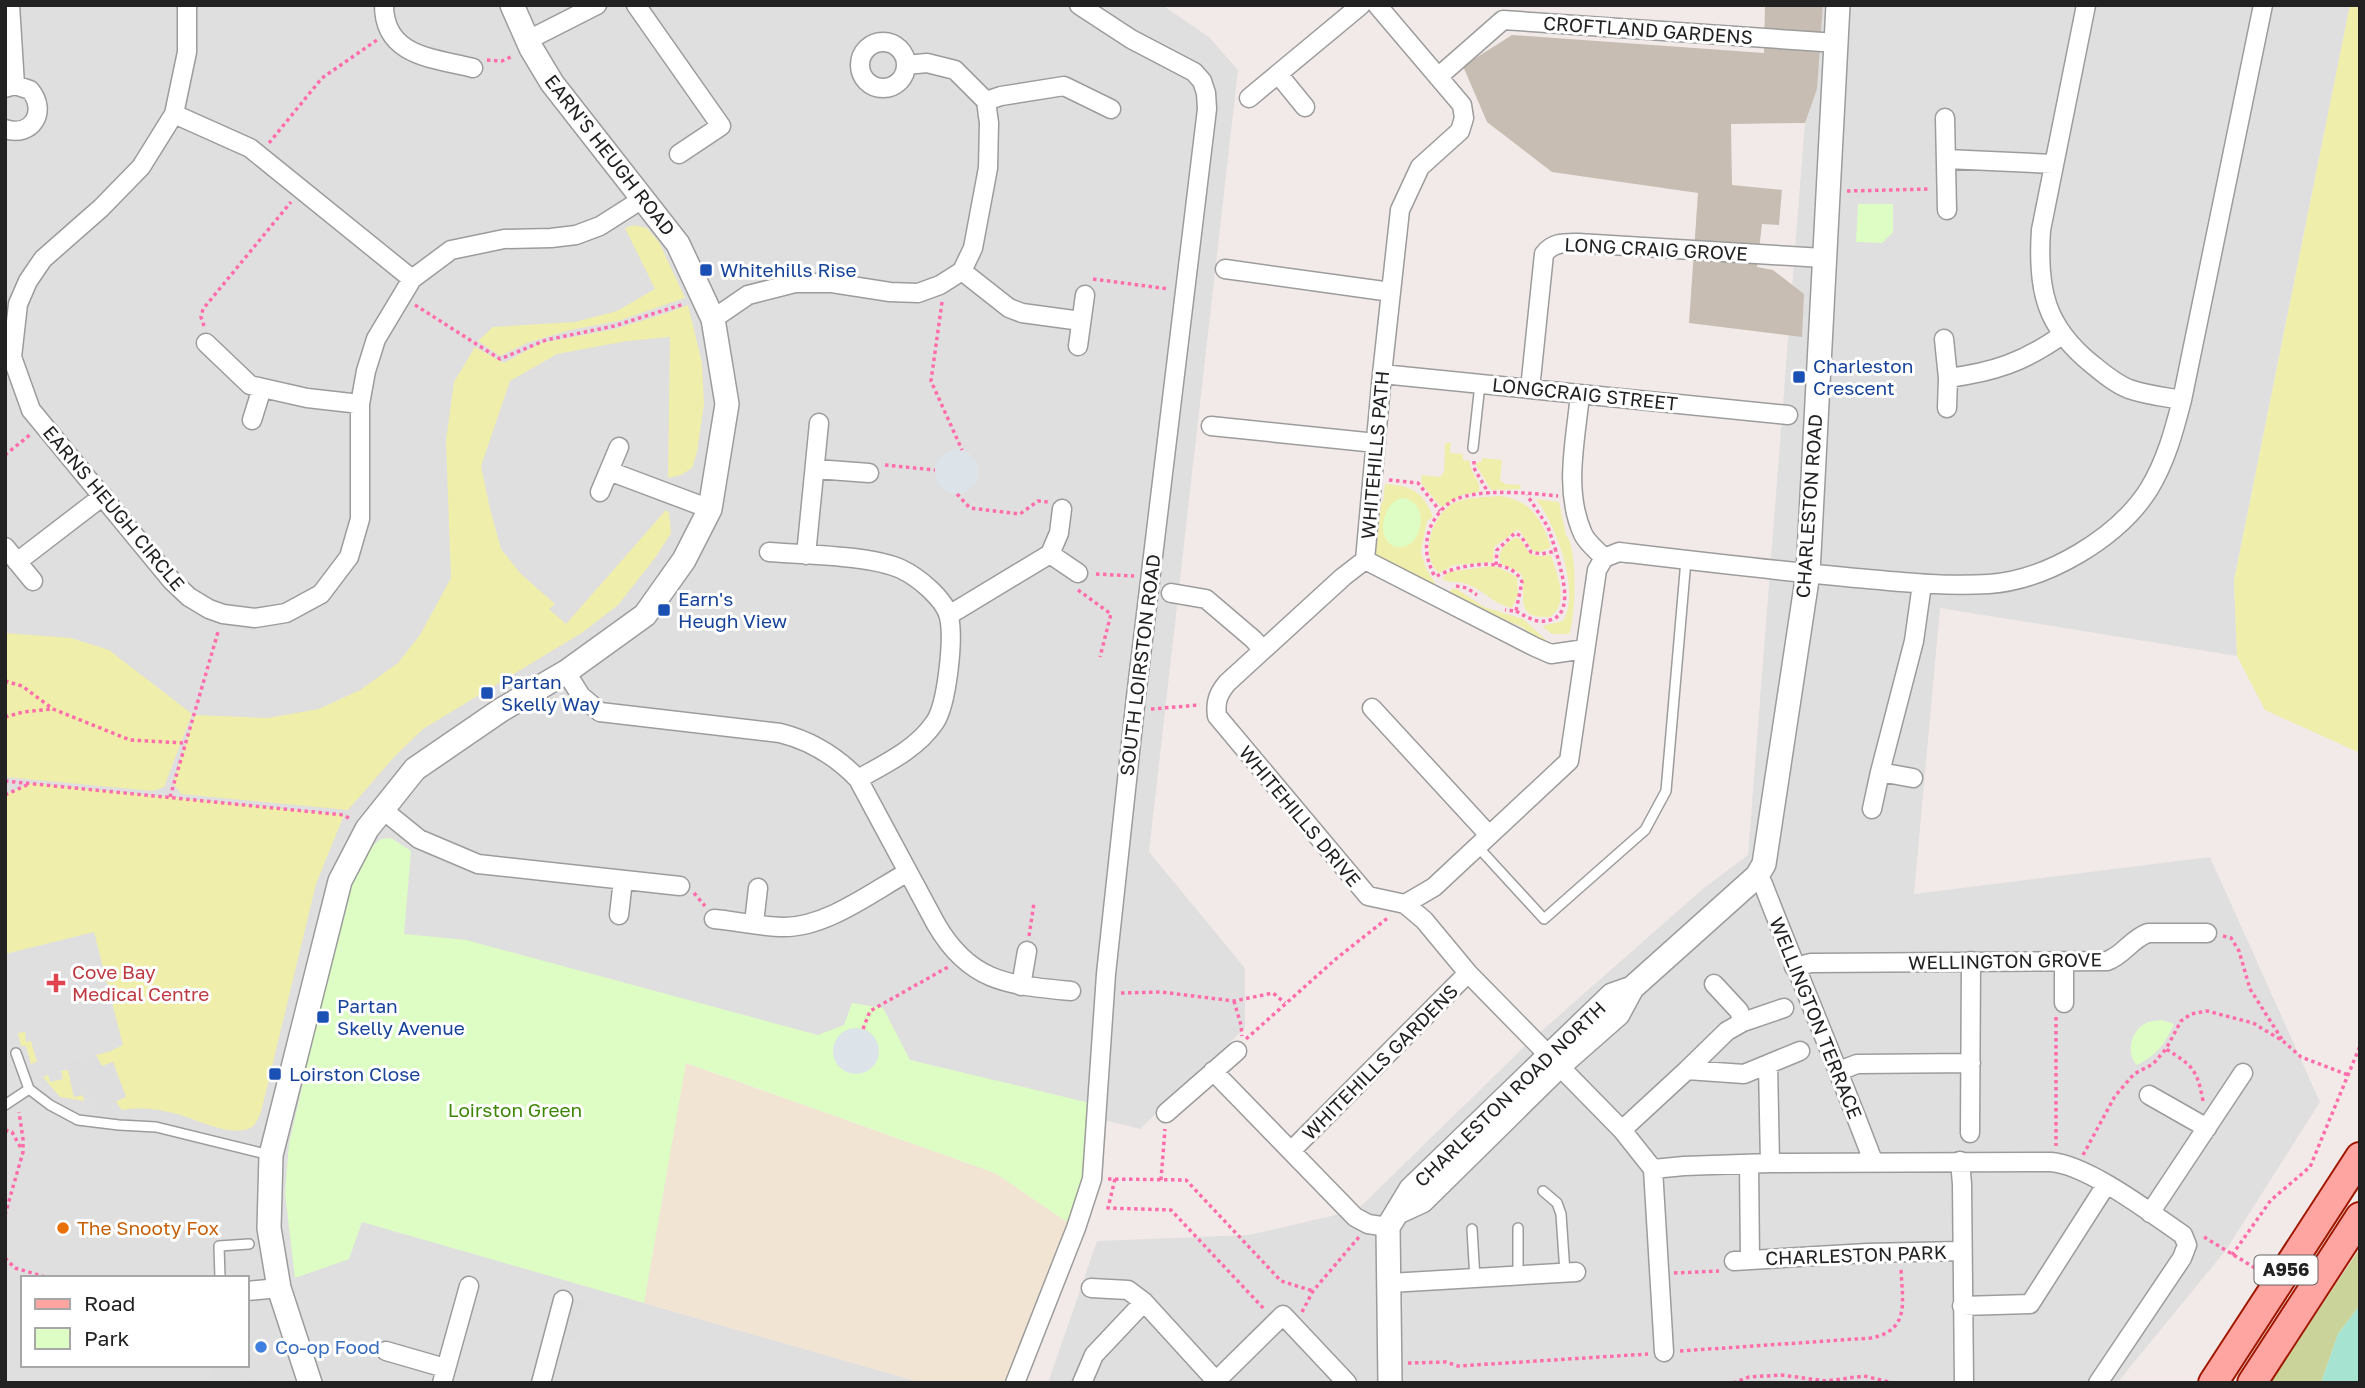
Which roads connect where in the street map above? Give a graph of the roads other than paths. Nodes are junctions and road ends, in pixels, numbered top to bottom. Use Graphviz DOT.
graph roads {
  1 [pos="10,5"];
  2 [pos="187,5"];
  3 [pos="384,5"];
  4 [pos="512,5"];
  5 [pos="597,5"];
  6 [pos="636,5"];
  7 [pos="1079,5"];
  8 [pos="1361,5"];
  9 [pos="1377,5"];
  10 [pos="1838,5"];
  11 [pos="2086,5"];
  12 [pos="2263,5"];
  13 [pos="1836,43"];
  14 [pos="529,44"];
  15 [pos="906,65"];
  16 [pos="473,68"];
  17 [pos="1278,74"];
  18 [pos="1438,77"];
  19 [pos="10,87"];
  20 [pos="1249,98"];
  21 [pos="986,101"];
  22 [pos="1305,107"];
  23 [pos="1111,109"];
  24 [pos="174,114"];
  25 [pos="1945,118"];
  26 [pos="5,129"];
  27 [pos="679,154"];
  28 [pos="1946,159"];
  29 [pos="2053,164"];
  30 [pos="644,198"];
  31 [pos="1947,210"];
  32 [pos="1823,258"];
  33 [pos="1225,269"];
  34 [pos="962,271"];
  35 [pos="412,279"];
  36 [pos="1391,292"];
  37 [pos="1085,295"];
  38 [pos="713,319"];
  39 [pos="1081,321"];
  40 [pos="2062,335"];
  41 [pos="1944,340"];
  42 [pos="206,343"];
  43 [pos="1078,346"];
  44 [pos="1382,374"];
  45 [pos="1948,378"];
  46 [pos="1480,384"];
  47 [pos="262,388"];
  48 [pos="1530,389"];
  49 [pos="1580,394"];
  50 [pos="2182,400"];
  51 [pos="360,404"];
  52 [pos="1947,408"];
  53 [pos="1788,415"];
  54 [pos="252,420"];
  55 [pos="820,423"];
  56 [pos="1211,426"];
  57 [pos="1376,443"];
  58 [pos="619,447"];
  59 [pos="1474,448"];
  60 [pos="816,469"];
  61 [pos="609,471"];
  62 [pos="869,473"];
  63 [pos="600,492"];
  64 [pos="103,496"];
  65 [pos="710,509"];
  66 [pos="1062,509"];
  67 [pos="5,547"];
  68 [pos="769,552"];
  69 [pos="1051,554"];
  70 [pos="806,555"];
  71 [pos="1604,558"];
  72 [pos="1365,560"];
  73 [pos="1686,560"];
  74 [pos="17,562"];
  75 [pos="1078,573"];
  76 [pos="1808,573"];
  77 [pos="33,581"];
  78 [pos="1922,583"];
  79 [pos="1171,593"];
  80 [pos="949,615"];
  81 [pos="1585,649"];
  82 [pos="1263,650"];
  83 [pos="566,672"];
  84 [pos="1372,708"];
  85 [pos="1880,772"];
  86 [pos="1913,778"];
  87 [pos="858,779"];
  88 [pos="382,809"];
  89 [pos="1872,809"];
  90 [pos="1483,841"];
  91 [pos="908,872"];
  92 [pos="1757,876"];
  93 [pos="624,880"];
  94 [pos="680,886"];
  95 [pos="758,888"];
  96 [pos="1405,904"];
  97 [pos="619,915"];
  98 [pos="714,919"];
  99 [pos="754,923"];
  100 [pos="2207,933"];
  101 [pos="1027,951"];
  102 [pos="1971,961"];
  103 [pos="2063,962"];
  104 [pos="1794,967"];
  105 [pos="1468,973"];
  106 [pos="1714,984"];
  107 [pos="1021,986"];
  108 [pos="1071,991"];
  109 [pos="2064,1003"];
  110 [pos="1784,1008"];
  111 [pos="1744,1022"];
  112 [pos="1237,1051"];
  113 [pos="1800,1051"];
  114 [pos="16,1053"];
  115 [pos="1555,1060"];
  116 [pos="1971,1063"];
  117 [pos="1768,1064"];
  118 [pos="1687,1070"];
  119 [pos="1213,1071"];
  120 [pos="1839,1071"];
  121 [pos="2243,1073"];
  122 [pos="29,1090"];
  123 [pos="2149,1095"];
  124 [pos="5,1104"];
  125 [pos="1166,1113"];
  126 [pos="2207,1128"];
  127 [pos="1622,1130"];
  128 [pos="1970,1133"];
  129 [pos="1292,1150"];
  130 [pos="271,1155"];
  131 [pos="2360,1157"];
  132 [pos="1873,1161"];
  133 [pos="1960,1161"];
  134 [pos="1770,1163"];
  135 [pos="1749,1164"];
  136 [pos="1653,1169"];
  137 [pos="2106,1185"];
  138 [pos="1543,1191"];
  139 [pos="2150,1213"];
  140 [pos="2360,1217"];
  141 [pos="1385,1221"];
  142 [pos="1518,1228"];
  143 [pos="1472,1229"];
  144 [pos="249,1244"];
  145 [pos="1962,1251"];
  146 [pos="1570,1273"];
  147 [pos="1518,1275"];
  148 [pos="220,1276"];
  149 [pos="1475,1279"];
  150 [pos="1390,1283"];
  151 [pos="469,1286"];
  152 [pos="279,1288"];
  153 [pos="1091,1288"];
  154 [pos="248,1291"];
  155 [pos="563,1300"];
  156 [pos="1143,1303"];
  157 [pos="1962,1306"];
  158 [pos="386,1351"];
  159 [pos="1664,1352"];
  160 [pos="443,1375"];
  161 [pos="1217,1382"];
  162 [pos="310,1383"];
  163 [pos="541,1383"];
  164 [pos="1015,1383"];
  165 [pos="1082,1383"];
  166 [pos="1347,1383"];
  167 [pos="1390,1383"];
  168 [pos="1964,1383"];
  169 [pos="2098,1383"];
  170 [pos="2213,1383"];
  171 [pos="2252,1383"];
  1 -- 19 [label="street"];
  2 -- 24 [label="street, EARNS HEUGH CIRCLE"];
  3 -- 16 [label="street"];
  4 -- 14 [label="street, EARN'S HEUGH ROAD"];
  5 -- 14 [label="street"];
  6 -- 27 [label="street"];
  7 -- 164 [label="street, SOUTH LOIRSTON ROAD"];
  8 -- 17 [label="street"];
  9 -- 18 [label="street"];
  10 -- 13 [label="street, CHARLESTON ROAD"];
  11 -- 29 [label="street"];
  12 -- 50 [label="street"];
  13 -- 18 [label="street, CROFTLAND GARDENS"];
  13 -- 32 [label="street, CHARLESTON ROAD"];
  14 -- 30 [label="street, EARN'S HEUGH ROAD"];
  15 -- 21 [label="street"];
  17 -- 20 [label="street"];
  17 -- 22 [label="street"];
  18 -- 36 [label="street, WHITEHILLS PATH"];
  19 -- 26 [label="street"];
  21 -- 23 [label="street"];
  21 -- 34 [label="street"];
  24 -- 35 [label="street"];
  24 -- 64 [label="street, EARNS HEUGH CIRCLE"];
  25 -- 28 [label="street"];
  28 -- 29 [label="street"];
  28 -- 31 [label="street"];
  29 -- 40 [label="street"];
  30 -- 35 [label="street, EARNS HEUGH CIRCLE"];
  30 -- 38 [label="street, EARN'S HEUGH ROAD"];
  32 -- 48 [label="street, LONG CRAIG GROVE"];
  32 -- 76 [label="street, CHARLESTON ROAD"];
  33 -- 36 [label="street"];
  34 -- 38 [label="street"];
  34 -- 39 [label="street"];
  35 -- 51 [label="street, EARNS HEUGH CIRCLE"];
  36 -- 44 [label="street, WHITEHILLS PATH"];
  37 -- 39 [label="street"];
  38 -- 65 [label="street, EARN'S HEUGH ROAD"];
  39 -- 43 [label="street"];
  40 -- 45 [label="street"];
  40 -- 50 [label="street"];
  41 -- 45 [label="street"];
  42 -- 47 [label="street"];
  44 -- 46 [label="street, LONGCRAIG STREET"];
  44 -- 57 [label="street, WHITEHILLS PATH"];
  45 -- 52 [label="street"];
  46 -- 48 [label="street, LONGCRAIG STREET"];
  46 -- 59 [label="lane"];
  47 -- 51 [label="street"];
  47 -- 54 [label="street"];
  48 -- 49 [label="street, LONGCRAIG STREET"];
  49 -- 53 [label="street, LONGCRAIG STREET"];
  49 -- 71 [label="street"];
  50 -- 78 [label="street"];
  51 -- 64 [label="street, EARNS HEUGH CIRCLE"];
  55 -- 60 [label="street"];
  56 -- 57 [label="street"];
  57 -- 72 [label="street, WHITEHILLS PATH"];
  58 -- 61 [label="street"];
  60 -- 62 [label="street"];
  60 -- 70 [label="street"];
  61 -- 63 [label="street"];
  61 -- 65 [label="street"];
  64 -- 74 [label="street"];
  65 -- 83 [label="street, EARN'S HEUGH ROAD"];
  66 -- 69 [label="street"];
  67 -- 74 [label="street"];
  68 -- 70 [label="street"];
  69 -- 75 [label="street"];
  69 -- 80 [label="street"];
  70 -- 80 [label="street"];
  71 -- 73 [label="street"];
  71 -- 81 [label="street"];
  72 -- 81 [label="street, WHITEHILLS PATH"];
  72 -- 82 [label="street"];
  73 -- 76 [label="street"];
  73 -- 90 [label="lane"];
  74 -- 77 [label="street"];
  76 -- 78 [label="street"];
  76 -- 92 [label="street, CHARLESTON ROAD"];
  78 -- 85 [label="street"];
  79 -- 82 [label="street"];
  80 -- 87 [label="street"];
  81 -- 90 [label="street"];
  82 -- 96 [label="street, WHITEHILLS DRIVE"];
  83 -- 87 [label="street"];
  83 -- 88 [label="street, EARN'S HEUGH ROAD"];
  84 -- 90 [label="street"];
  85 -- 86 [label="street"];
  85 -- 89 [label="street"];
  87 -- 91 [label="street"];
  88 -- 93 [label="street"];
  88 -- 130 [label="street, EARN'S HEUGH ROAD"];
  90 -- 96 [label="street"];
  91 -- 99 [label="street"];
  91 -- 107 [label="street"];
  92 -- 104 [label="street, WELLINGTON TERRACE"];
  92 -- 115 [label="street, CHARLESTON ROAD NORTH"];
  93 -- 94 [label="street"];
  93 -- 97 [label="street"];
  95 -- 99 [label="street"];
  96 -- 105 [label="street, WHITEHILLS DRIVE"];
  98 -- 99 [label="street"];
  100 -- 103 [label="street, WELLINGTON GROVE"];
  101 -- 107 [label="street"];
  102 -- 103 [label="street, WELLINGTON GROVE"];
  102 -- 104 [label="street, WELLINGTON GROVE"];
  102 -- 116 [label="street"];
  103 -- 109 [label="street"];
  104 -- 120 [label="street, WELLINGTON TERRACE"];
  105 -- 115 [label="street, WHITEHILLS DRIVE"];
  105 -- 129 [label="street, WHITEHILLS GARDENS"];
  106 -- 111 [label="street"];
  107 -- 108 [label="street"];
  110 -- 111 [label="street"];
  111 -- 118 [label="street"];
  112 -- 119 [label="street"];
  113 -- 117 [label="street"];
  114 -- 122 [label="lane"];
  115 -- 127 [label="street"];
  115 -- 141 [label="street, CHARLESTON ROAD NORTH"];
  116 -- 120 [label="street"];
  116 -- 128 [label="street"];
  117 -- 118 [label="street"];
  117 -- 134 [label="street"];
  118 -- 127 [label="street"];
  119 -- 125 [label="street"];
  119 -- 129 [label="street, WHITEHILLS GARDENS"];
  120 -- 132 [label="street, WELLINGTON TERRACE"];
  121 -- 126 [label="street"];
  122 -- 124 [label="lane"];
  122 -- 130 [label="lane"];
  123 -- 126 [label="street"];
  126 -- 139 [label="street"];
  127 -- 136 [label="street"];
  129 -- 141 [label="street, WHITEHILLS GARDENS"];
  130 -- 152 [label="street, EARN'S HEUGH ROAD"];
  131 -- 170 [label="main road, A956"];
  132 -- 133 [label="street"];
  132 -- 134 [label="street"];
  133 -- 137 [label="street"];
  133 -- 145 [label="street"];
  134 -- 135 [label="street"];
  135 -- 136 [label="street"];
  135 -- 145 [label="street, CHARLESTON PARK"];
  136 -- 159 [label="street"];
  137 -- 139 [label="street"];
  137 -- 157 [label="street"];
  138 -- 146 [label="lane"];
  139 -- 169 [label="street"];
  140 -- 171 [label="main road, A956"];
  141 -- 150 [label="street"];
  142 -- 147 [label="lane"];
  143 -- 149 [label="lane"];
  144 -- 148 [label="lane"];
  145 -- 157 [label="street"];
  146 -- 147 [label="street"];
  147 -- 149 [label="street"];
  149 -- 150 [label="street"];
  150 -- 167 [label="street"];
  151 -- 160 [label="street"];
  152 -- 154 [label="street"];
  152 -- 162 [label="street, EARN'S HEUGH ROAD"];
  153 -- 156 [label="street"];
  155 -- 163 [label="street"];
  156 -- 161 [label="street"];
  156 -- 165 [label="street"];
  157 -- 168 [label="street"];
  158 -- 160 [label="street"];
  161 -- 166 [label="street"];
}
